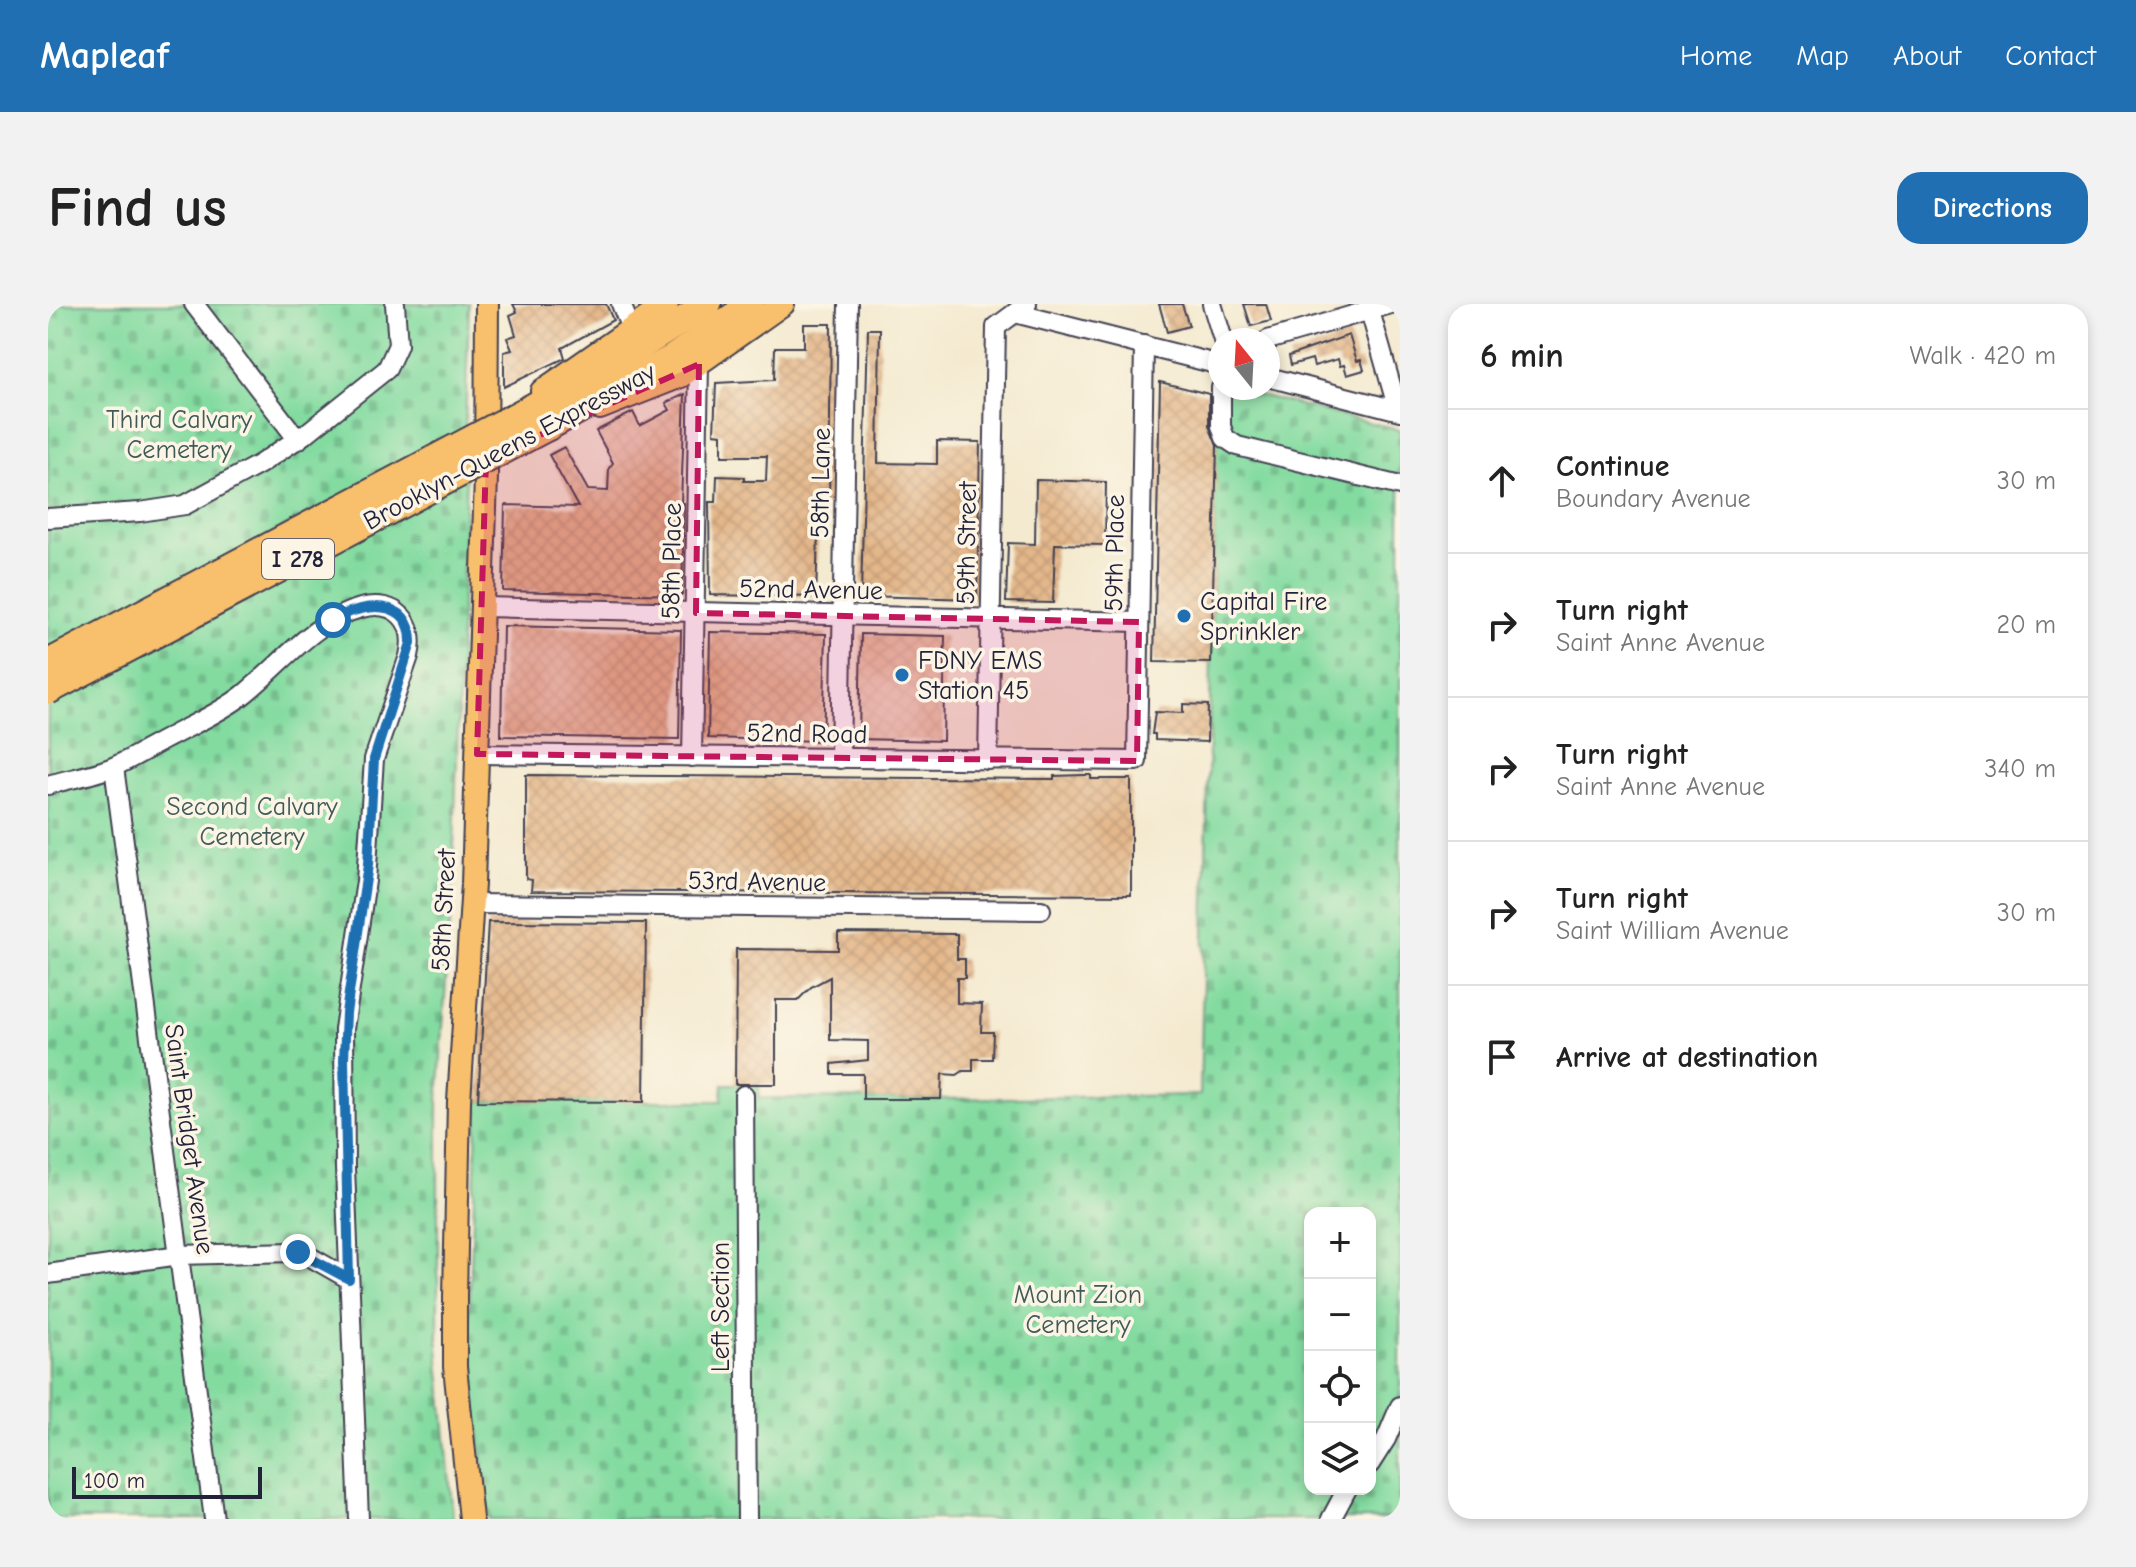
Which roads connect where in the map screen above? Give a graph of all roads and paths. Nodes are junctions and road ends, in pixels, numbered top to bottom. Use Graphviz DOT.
graph roads {
  1 [pos="194,304"];
  2 [pos="395,304"];
  3 [pos="487,304"];
  4 [pos="621,304"];
  5 [pos="667,304"];
  6 [pos="708,304"];
  7 [pos="751,304"];
  8 [pos="783,304"];
  9 [pos="848,304"];
  10 [pos="1049,304"];
  11 [pos="1212,304"];
  12 [pos="1391,304"];
  13 [pos="1369,307"];
  14 [pos="1021,309"];
  15 [pos="1055,323"];
  16 [pos="1219,328"];
  17 [pos="631,329"];
  18 [pos="1280,336"];
  19 [pos="1144,345"];
  20 [pos="1208,362"];
  21 [pos="699,364"];
  22 [pos="1280,380"];
  23 [pos="1221,400"];
  24 [pos="1399,410"];
  25 [pos="542,416"];
  26 [pos="298,440"];
  27 [pos="486,444"];
  28 [pos="1400,486"];
  29 [pos="48,518"];
  30 [pos="481,607"];
  31 [pos="696,613"];
  32 [pos="844,616"];
  33 [pos="991,619"];
  34 [pos="1139,622"];
  35 [pos="48,663"];
  36 [pos="48,675"];
  37 [pos="48,691"];
  38 [pos="477,754"];
  39 [pos="692,757"];
  40 [pos="840,759"];
  41 [pos="988,760"];
  42 [pos="1137,761"];
  43 [pos="114,767"];
  44 [pos="48,785"];
  45 [pos="472,904"];
  46 [pos="1041,910"];
  47 [pos="744,1095"];
  48 [pos="179,1255"];
  49 [pos="48,1274"];
  50 [pos="349,1279"];
  51 [pos="1400,1406"];
  52 [pos="1376,1455"];
  53 [pos="1344,1495"];
  54 [pos="214,1519"];
  55 [pos="359,1519"];
  56 [pos="471,1519"];
  57 [pos="747,1519"];
  58 [pos="1331,1519"];
  1 -- 26 [label="street"];
  2 -- 26 [label="street"];
  3 -- 27 [label="main road, 58th Street"];
  4 -- 17 [label="street"];
  5 -- 17 [label="main road"];
  6 -- 25 [label="highway, Brooklyn-Queens Expressway / I 278"];
  7 -- 25 [label="highway, Brooklyn-Queens Expressway / I 278"];
  8 -- 21 [label="main road"];
  9 -- 32 [label="street, 58th Lane"];
  10 -- 15 [label="street"];
  11 -- 16 [label="street"];
  12 -- 13 [label="street"];
  13 -- 18 [label="street"];
  13 -- 24 [label="street"];
  14 -- 15 [label="street"];
  14 -- 33 [label="street, 59th Street"];
  15 -- 19 [label="street"];
  17 -- 27 [label="main road"];
  19 -- 20 [label="street"];
  19 -- 34 [label="street, 59th Place"];
  21 -- 27 [label="main road"];
  21 -- 31 [label="street, 58th Place"];
  22 -- 24 [label="street"];
  23 -- 28 [label="street"];
  25 -- 35 [label="highway, Brooklyn-Queens Expressway / I 278, bridge"];
  25 -- 37 [label="highway, Brooklyn-Queens Expressway / I 278, bridge"];
  26 -- 29 [label="street"];
  27 -- 30 [label="main road, 58th Street"];
  27 -- 36 [label="main road"];
  30 -- 31 [label="street, 52nd Avenue"];
  30 -- 38 [label="main road, 58th Street"];
  31 -- 32 [label="street, 52nd Avenue"];
  31 -- 39 [label="street, 58th Place"];
  32 -- 33 [label="street, 52nd Avenue"];
  32 -- 40 [label="street, 58th Lane"];
  33 -- 34 [label="street, 52nd Avenue"];
  33 -- 41 [label="street, 59th Street"];
  34 -- 42 [label="street, 59th Place"];
  38 -- 39 [label="street, 52nd Road"];
  38 -- 45 [label="main road, 58th Street"];
  39 -- 40 [label="street, 52nd Road"];
  40 -- 41 [label="street, 52nd Road"];
  41 -- 42 [label="street, 52nd Road"];
  43 -- 44 [label="street"];
  43 -- 48 [label="street, Saint Bridget Avenue"];
  43 -- 50 [label="street"];
  45 -- 46 [label="street, 53rd Avenue"];
  45 -- 56 [label="main road, 58th Street"];
  47 -- 57 [label="street, Left Section"];
  48 -- 49 [label="street"];
  48 -- 50 [label="street"];
  48 -- 54 [label="street, Saint Bridget Avenue"];
  50 -- 55 [label="street"];
  51 -- 52 [label="street"];
  53 -- 58 [label="street"];
}
